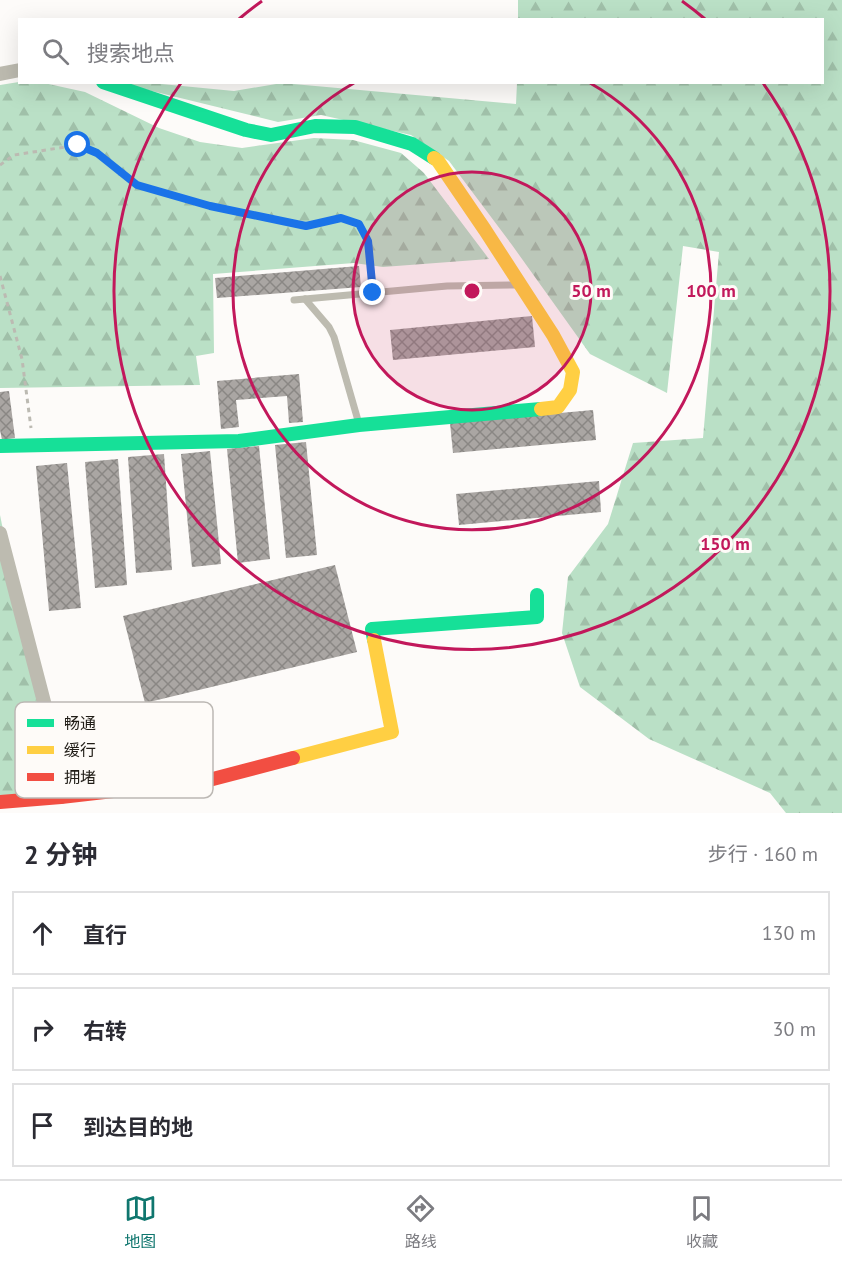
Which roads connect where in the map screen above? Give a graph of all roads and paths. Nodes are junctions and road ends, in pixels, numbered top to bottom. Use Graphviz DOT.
graph roads {
  1 [pos="18,70"];
  2 [pos="0,74"];
  3 [pos="109,84"];
  4 [pos="0,165"];
  5 [pos="0,276"];
  6 [pos="521,285"];
  7 [pos="373,293"];
  8 [pos="305,299"];
  9 [pos="294,300"];
  10 [pos="359,425"];
  11 [pos="33,445"];
  12 [pos="0,446"];
  13 [pos="0,533"];
  14 [pos="537,595"];
  15 [pos="44,702"];
  16 [pos="213,779"];
  17 [pos="49,798"];
  18 [pos="0,802"];
  1 -- 2 [label="street"];
  3 -- 6 [label="street"];
  4 -- 7 [label="path"];
  5 -- 11 [label="path"];
  6 -- 7 [label="lane"];
  6 -- 10 [label="street"];
  7 -- 8 [label="lane"];
  8 -- 9 [label="lane"];
  8 -- 10 [label="lane"];
  10 -- 11 [label="street"];
  11 -- 12 [label="street"];
  13 -- 15 [label="street"];
  14 -- 16 [label="street"];
  17 -- 18 [label="street"];
}
